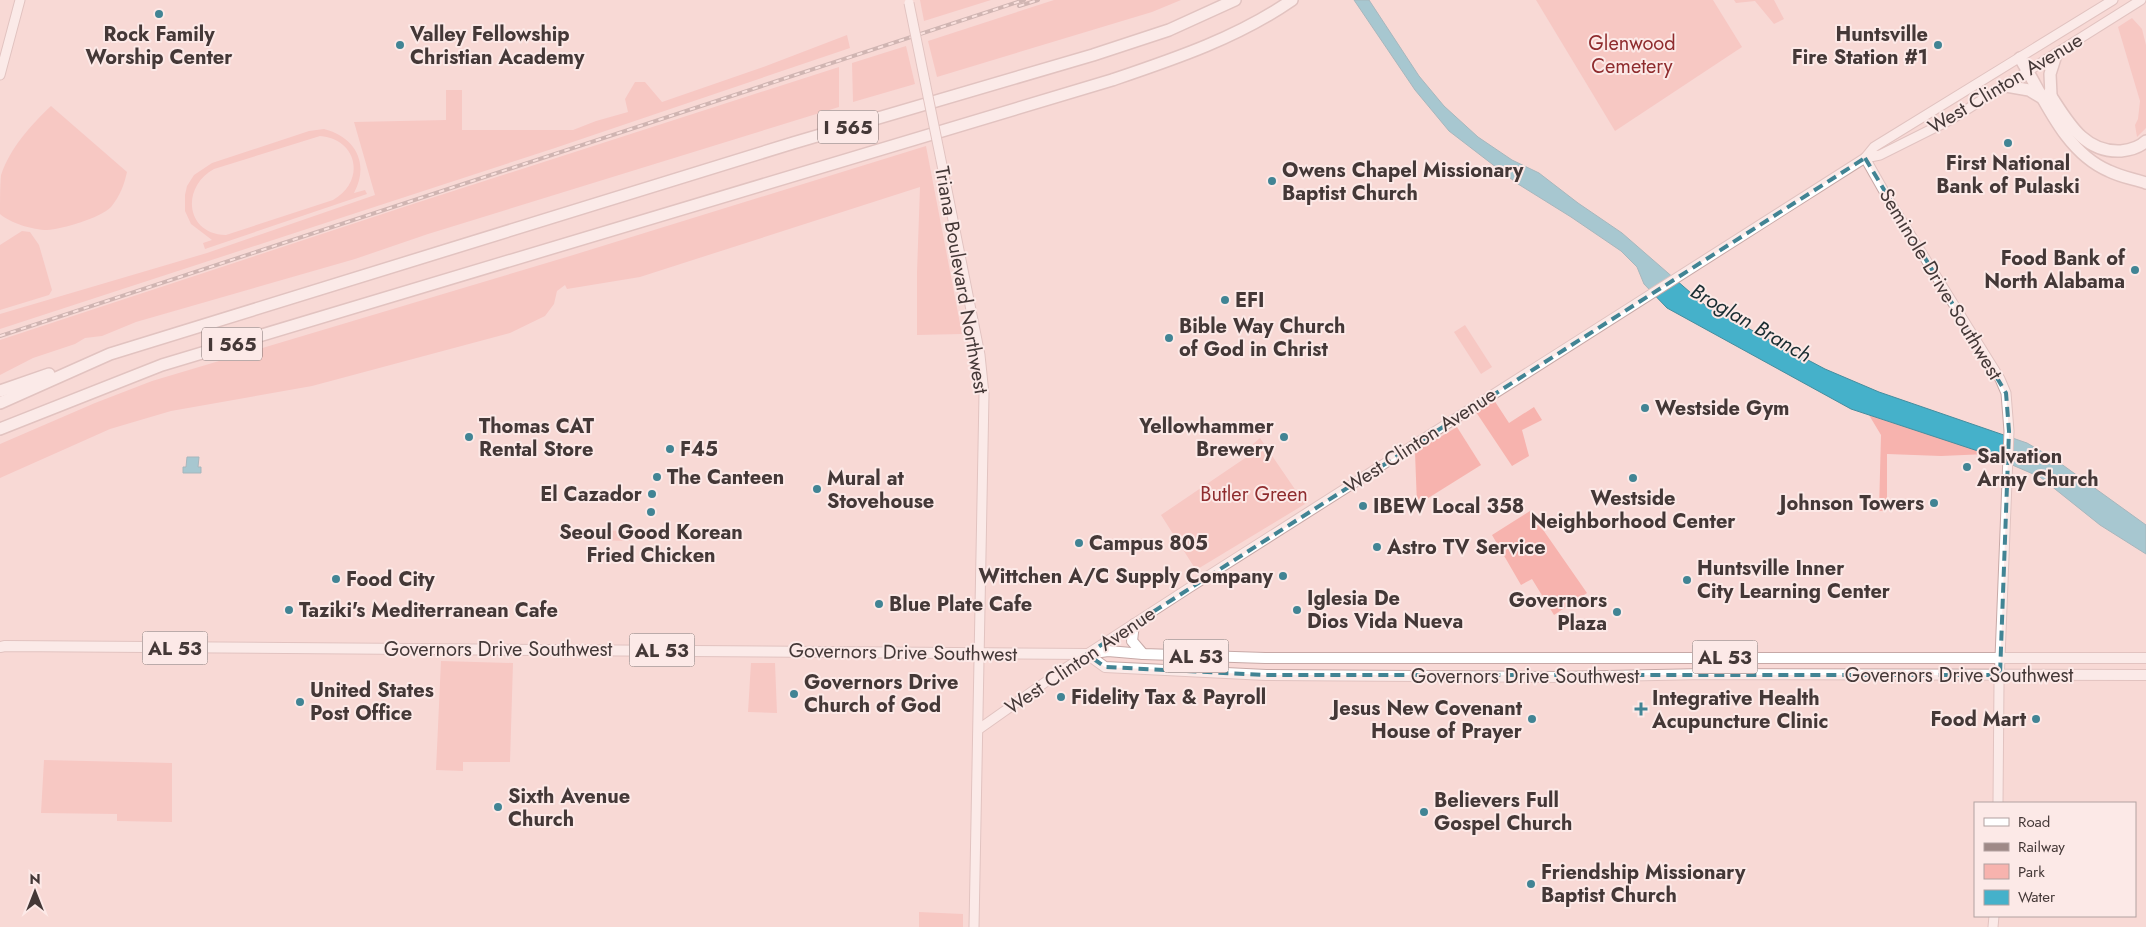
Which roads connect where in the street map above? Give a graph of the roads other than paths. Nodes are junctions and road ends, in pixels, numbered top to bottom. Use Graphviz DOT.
graph roads {
  1 [pos="20,0"];
  2 [pos="1235,0"];
  3 [pos="1292,0"];
  4 [pos="2114,0"];
  5 [pos="2141,0"];
  6 [pos="909,2"];
  7 [pos="2056,55"];
  8 [pos="2023,56"];
  9 [pos="2032,70"];
  10 [pos="0,75"];
  11 [pos="2006,86"];
  12 [pos="2048,98"];
  13 [pos="2146,141"];
  14 [pos="1865,158"];
  15 [pos="2146,183"];
  16 [pos="110,354"];
  17 [pos="0,391"];
  18 [pos="0,403"];
  19 [pos="0,429"];
  20 [pos="1134,624"];
  21 [pos="2,645"];
  22 [pos="979,653"];
  23 [pos="1087,654"];
  24 [pos="1143,654"];
  25 [pos="2000,658"];
  26 [pos="2146,658"];
  27 [pos="2000,675"];
  28 [pos="2146,675"];
  29 [pos="979,729"];
  30 [pos="1998,802"];
  31 [pos="974,927"];
  1 -- 10 [label="street"];
  2 -- 16 [label="highway, I 565"];
  3 -- 19 [label="highway, I 565"];
  4 -- 8 [label="street, West Clinton Avenue"];
  5 -- 7 [label="street, West Clinton Avenue"];
  6 -- 22 [label="street, Triana Boulevard Northwest, bridge"];
  7 -- 9 [label="street, West Clinton Avenue"];
  7 -- 12 [label="highway"];
  8 -- 9 [label="highway"];
  8 -- 14 [label="street, West Clinton Avenue"];
  9 -- 11 [label="street, West Clinton Avenue"];
  9 -- 12 [label="highway"];
  11 -- 12 [label="highway"];
  11 -- 14 [label="street, West Clinton Avenue"];
  12 -- 13 [label="highway"];
  12 -- 15 [label="highway"];
  14 -- 20 [label="street, West Clinton Avenue"];
  14 -- 25 [label="street, Seminole Drive Southwest"];
  16 -- 17 [label="highway"];
  16 -- 18 [label="highway, I 565"];
  20 -- 23 [label="street, West Clinton Avenue"];
  20 -- 24 [label="main road"];
  21 -- 22 [label="main road, Governors Drive Southwest / AL 53"];
  22 -- 23 [label="main road, Governors Drive Southwest / AL 53"];
  22 -- 29 [label="street, Triana Boulevard Northwest"];
  23 -- 24 [label="main road, Governors Drive Southwest / AL 53"];
  23 -- 27 [label="main road, Governors Drive Southwest / AL 53"];
  23 -- 29 [label="street, West Clinton Avenue"];
  24 -- 25 [label="main road, Governors Drive Southwest / AL 53"];
  25 -- 26 [label="main road, Governors Drive Southwest / AL 53"];
  25 -- 27 [label="street, Seminole Drive Southwest"];
  27 -- 28 [label="main road, Governors Drive Southwest / AL 53"];
  27 -- 30 [label="street, Seminole Drive Southwest"];
  29 -- 31 [label="street, Triana Boulevard Northwest"];
}
